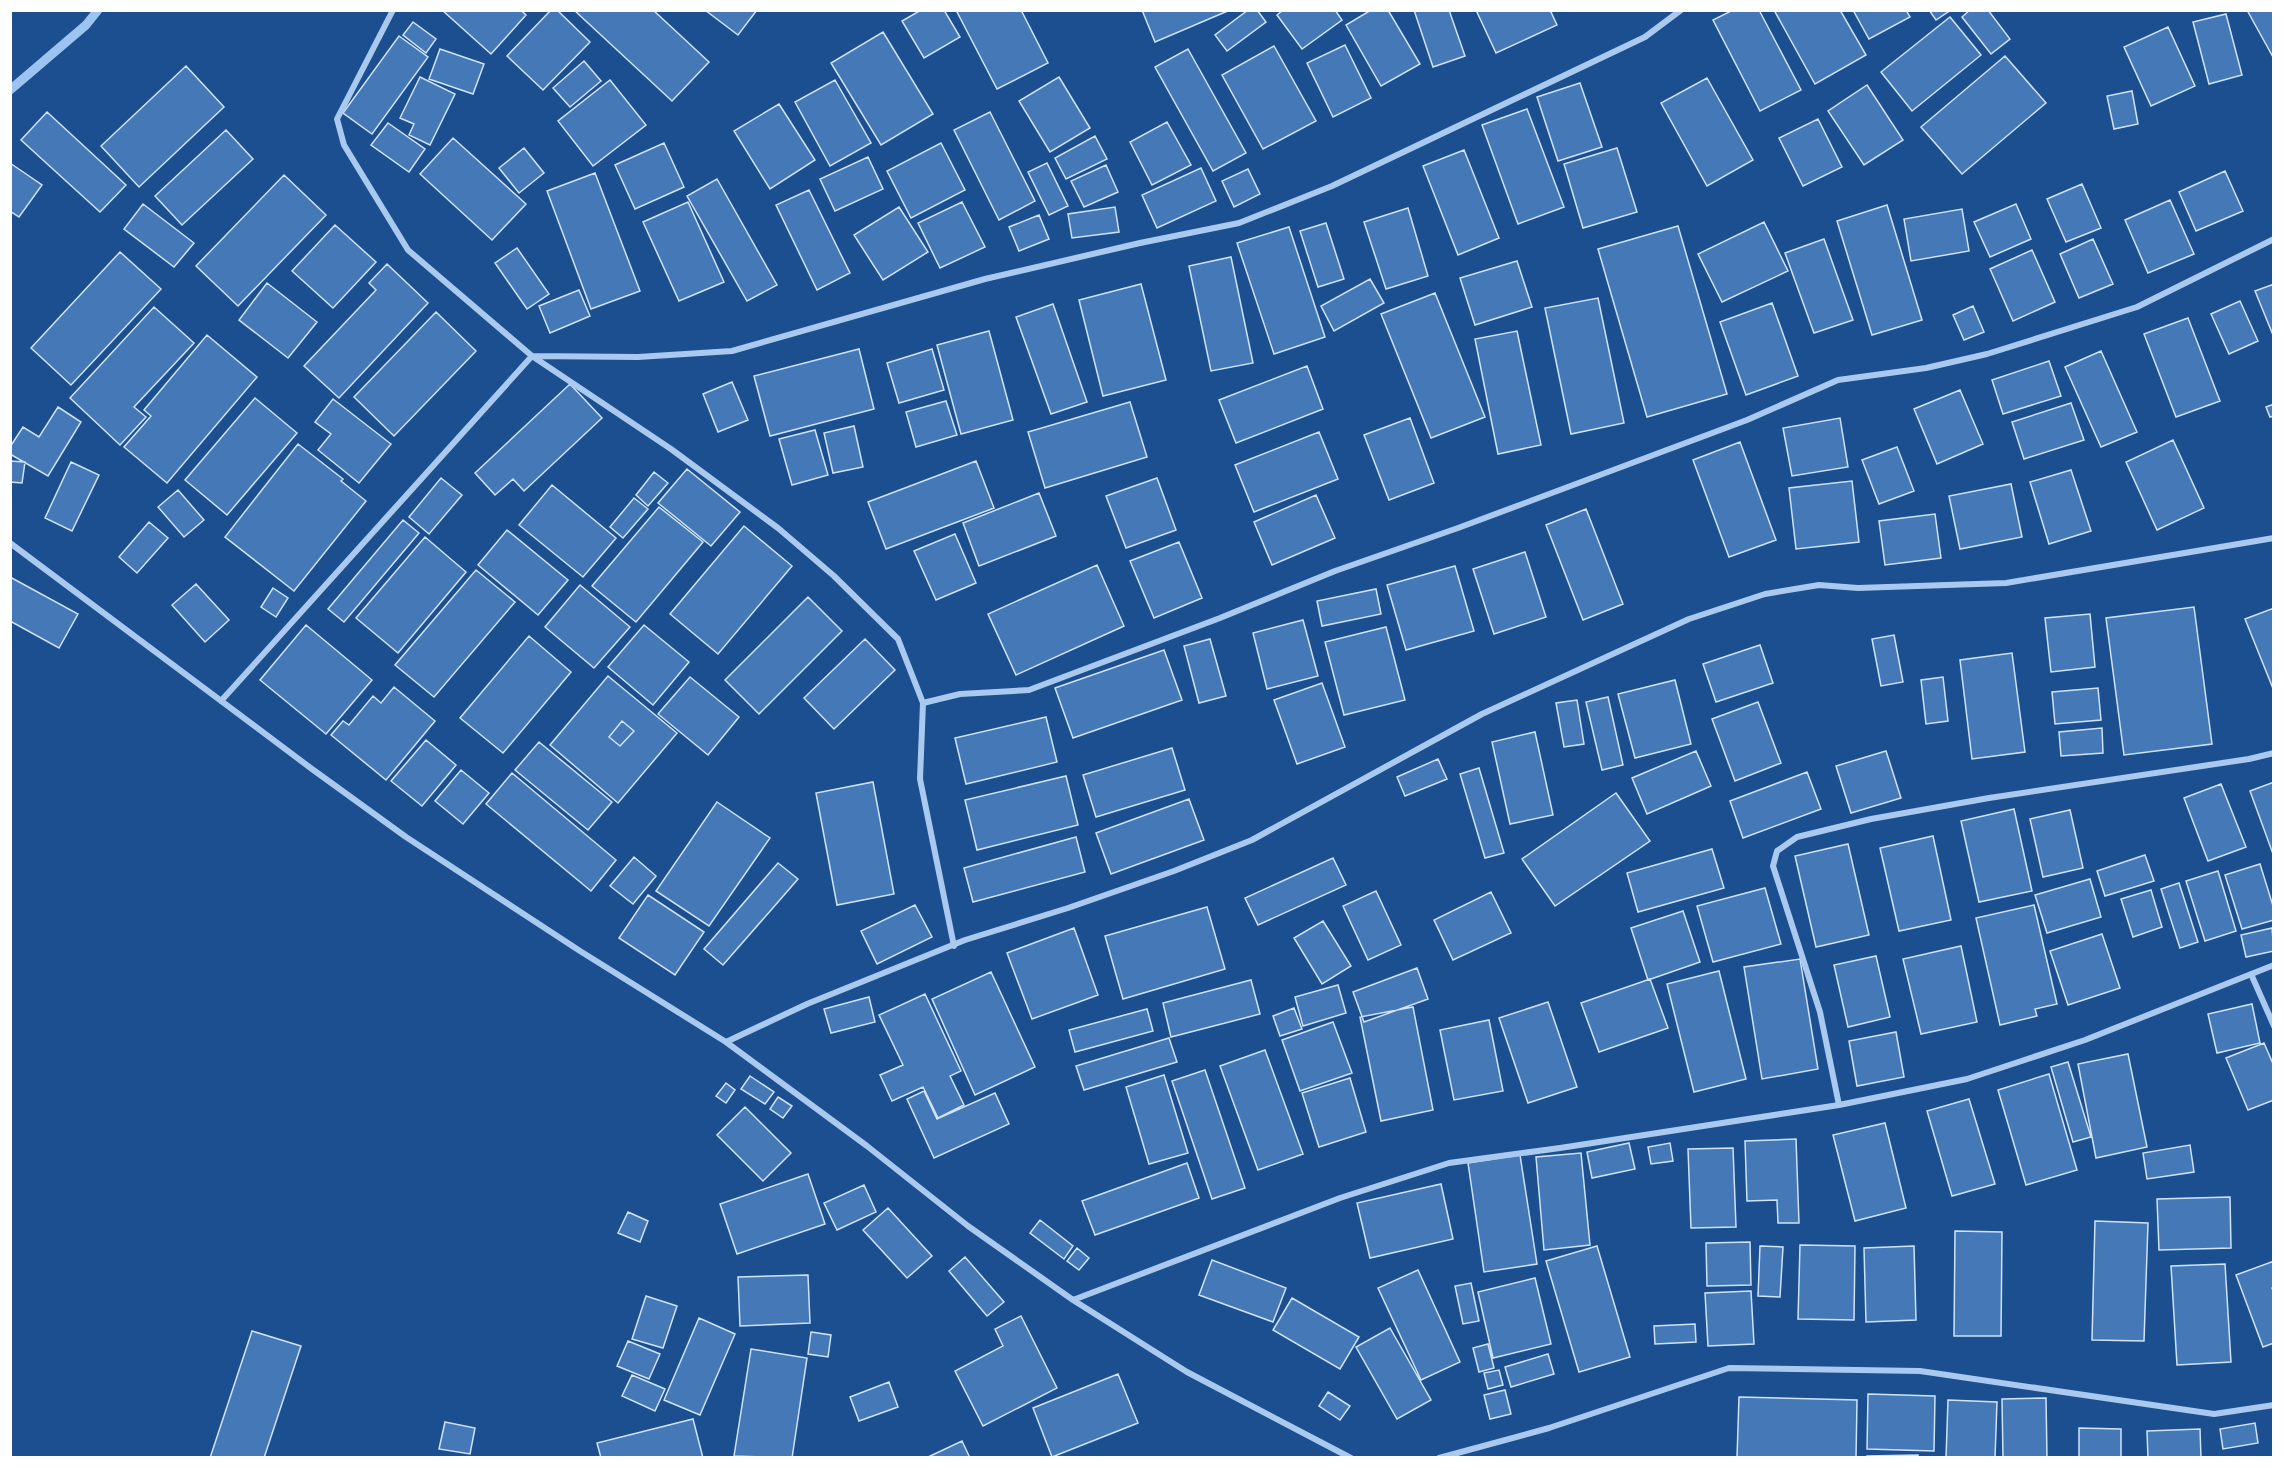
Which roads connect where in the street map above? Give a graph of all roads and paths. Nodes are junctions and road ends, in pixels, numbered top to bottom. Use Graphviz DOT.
graph roads {
  1 [pos="393,10"];
  2 [pos="1681,10"];
  3 [pos="2274,239"];
  4 [pos="532,356"];
  5 [pos="2274,538"];
  6 [pos="10,543"];
  7 [pos="221,701"];
  8 [pos="923,703"];
  9 [pos="2274,753"];
  10 [pos="954,946"];
  11 [pos="2274,966"];
  12 [pos="2251,974"];
  13 [pos="2274,1026"];
  14 [pos="726,1042"];
  15 [pos="1839,1105"];
  16 [pos="1073,1300"];
  17 [pos="2274,1405"];
  18 [pos="1351,1458"];
  19 [pos="1439,1458"];
  1 -- 4 [label="street"];
  2 -- 4 [label="street"];
  3 -- 8 [label="street"];
  4 -- 7 [label="street"];
  4 -- 8 [label="street"];
  5 -- 10 [label="street"];
  6 -- 7 [label="street"];
  7 -- 14 [label="street"];
  8 -- 10 [label="street"];
  9 -- 15 [label="street"];
  10 -- 14 [label="street"];
  11 -- 12 [label="street"];
  12 -- 13 [label="street"];
  12 -- 15 [label="street"];
  14 -- 16 [label="street"];
  15 -- 16 [label="street"];
  16 -- 18 [label="street"];
  17 -- 19 [label="street"];
}
